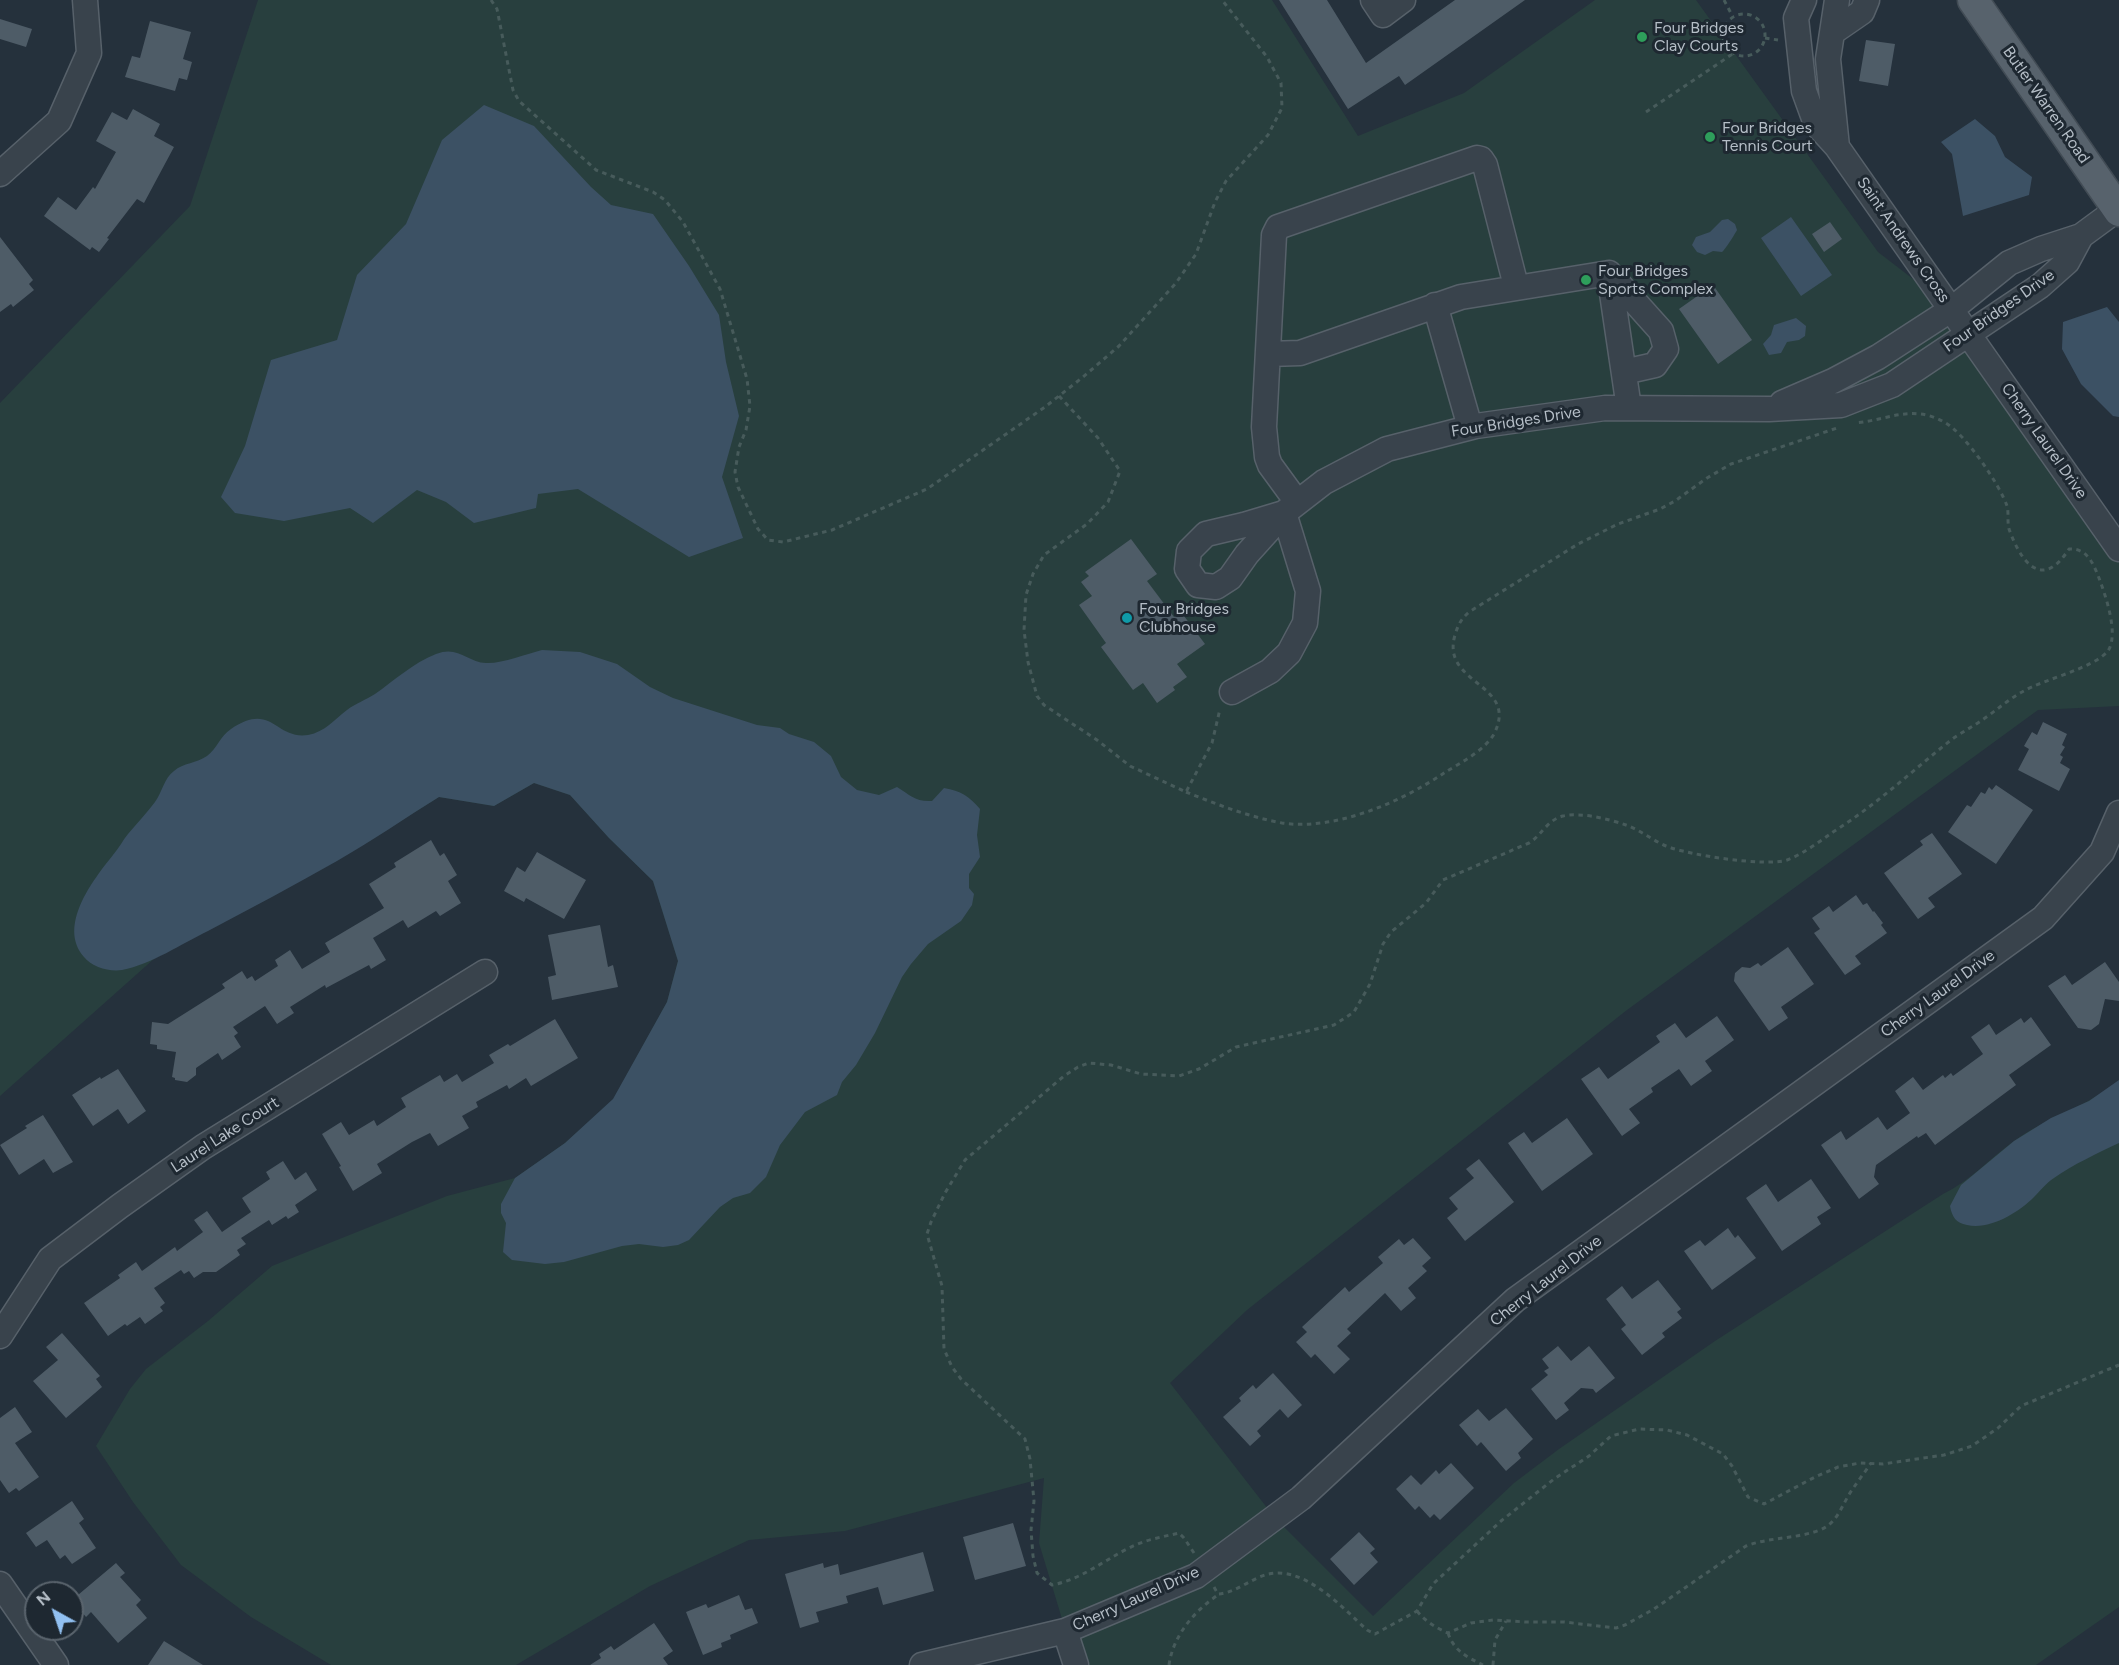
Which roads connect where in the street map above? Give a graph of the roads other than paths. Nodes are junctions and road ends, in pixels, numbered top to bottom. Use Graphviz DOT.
graph roads {
  1 [pos="85,0"];
  2 [pos="1373,0"];
  3 [pos="1403,0"];
  4 [pos="1804,0"];
  5 [pos="1837,0"];
  6 [pos="1867,0"];
  7 [pos="1973,0"];
  8 [pos="1833,32"];
  9 [pos="1837,147"];
  10 [pos="0,174"];
  11 [pos="2119,209"];
  12 [pos="2081,236"];
  13 [pos="1609,273"];
  14 [pos="1516,286"];
  15 [pos="1435,305"];
  16 [pos="1952,309"];
  17 [pos="1969,334"];
  18 [pos="1268,354"];
  19 [pos="1624,372"];
  20 [pos="1629,408"];
  21 [pos="1769,409"];
  22 [pos="1470,428"];
  23 [pos="1291,508"];
  24 [pos="2119,549"];
  25 [pos="1233,692"];
  26 [pos="2119,813"];
  27 [pos="485,972"];
  28 [pos="0,1336"];
  29 [pos="0,1584"];
  30 [pos="1065,1631"];
  31 [pos="56,1665"];
  32 [pos="922,1665"];
  33 [pos="1076,1665"];
  1 -- 10 [label="street"];
  2 -- 3 [label="street"];
  4 -- 9 [label="street, Saint Andrews Cross"];
  5 -- 8 [label="street, Saint Andrews Cross"];
  6 -- 8 [label="street"];
  7 -- 11 [label="main road, Butler Warren Road"];
  8 -- 9 [label="street, Saint Andrews Cross"];
  9 -- 16 [label="street, Saint Andrews Cross"];
  11 -- 12 [label="street, Four Bridges Drive"];
  12 -- 16 [label="street, Four Bridges Drive"];
  12 -- 17 [label="street, Four Bridges Drive"];
  13 -- 14 [label="street"];
  13 -- 19 [label="street"];
  13 -- 19 [label="street"];
  14 -- 15 [label="street"];
  14 -- 18 [label="street"];
  15 -- 18 [label="street"];
  15 -- 22 [label="street"];
  16 -- 17 [label="street, Saint Andrews Cross"];
  16 -- 21 [label="street, Four Bridges Drive"];
  17 -- 21 [label="street, Four Bridges Drive"];
  17 -- 24 [label="street, Cherry Laurel Drive"];
  18 -- 23 [label="street"];
  19 -- 20 [label="street"];
  20 -- 21 [label="street, Four Bridges Drive"];
  20 -- 22 [label="street, Four Bridges Drive"];
  22 -- 23 [label="street, Four Bridges Drive"];
  23 -- 25 [label="street"];
  26 -- 30 [label="street, Cherry Laurel Drive"];
  27 -- 28 [label="street, Laurel Lake Court"];
  29 -- 31 [label="street"];
  30 -- 32 [label="street, Cherry Laurel Drive"];
  30 -- 33 [label="street"];
}
